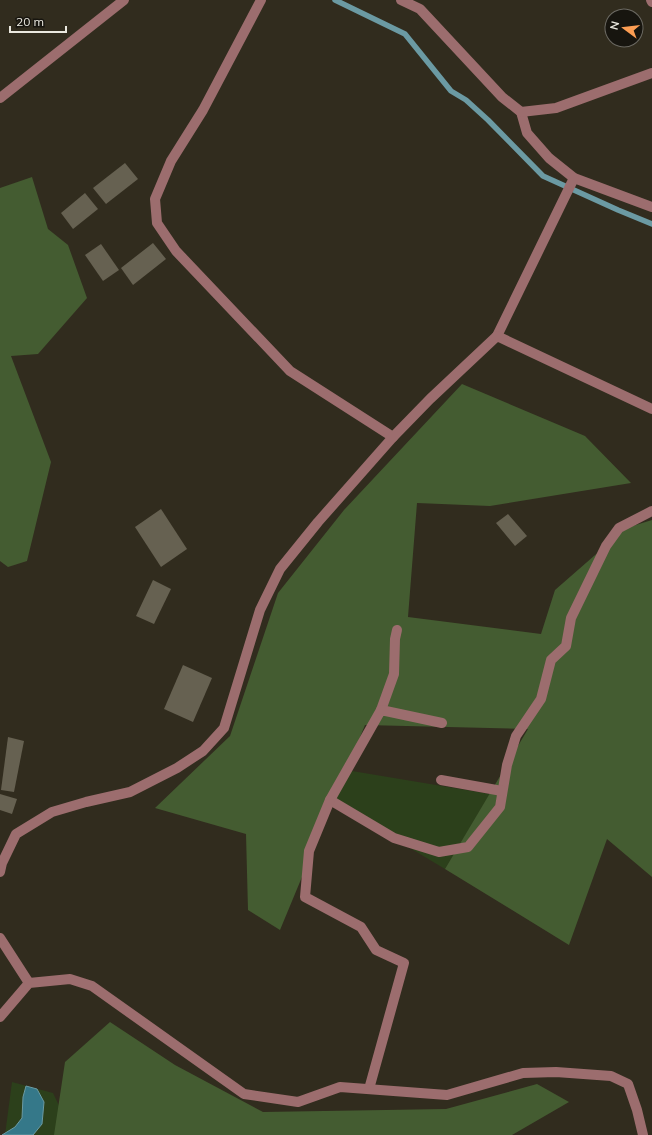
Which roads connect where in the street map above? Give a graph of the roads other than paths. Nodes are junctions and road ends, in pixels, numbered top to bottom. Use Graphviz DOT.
graph roads {
  1 [pos="124,0"];
  2 [pos="261,0"];
  3 [pos="401,0"];
  4 [pos="652,73"];
  5 [pos="0,98"];
  6 [pos="521,112"];
  7 [pos="569,186"];
  8 [pos="652,207"];
  9 [pos="497,336"];
  10 [pos="652,409"];
  11 [pos="393,437"];
  12 [pos="652,511"];
  13 [pos="397,630"];
  14 [pos="381,710"];
  15 [pos="442,723"];
  16 [pos="441,780"];
  17 [pos="502,791"];
  18 [pos="330,800"];
  19 [pos="0,872"];
  20 [pos="0,938"];
  21 [pos="30,983"];
  22 [pos="0,1017"];
  23 [pos="369,1089"];
  24 [pos="643,1135"];
  1 -- 5 [label="street"];
  2 -- 11 [label="street"];
  3 -- 6 [label="street"];
  4 -- 6 [label="street"];
  6 -- 7 [label="street"];
  7 -- 8 [label="street"];
  7 -- 9 [label="street"];
  9 -- 10 [label="street"];
  9 -- 11 [label="street"];
  11 -- 19 [label="street"];
  12 -- 17 [label="street"];
  13 -- 14 [label="street"];
  14 -- 15 [label="street"];
  14 -- 18 [label="street"];
  16 -- 17 [label="street"];
  17 -- 18 [label="street"];
  18 -- 23 [label="street"];
  20 -- 21 [label="street"];
  21 -- 22 [label="street"];
  21 -- 23 [label="street"];
  23 -- 24 [label="street"];
}
